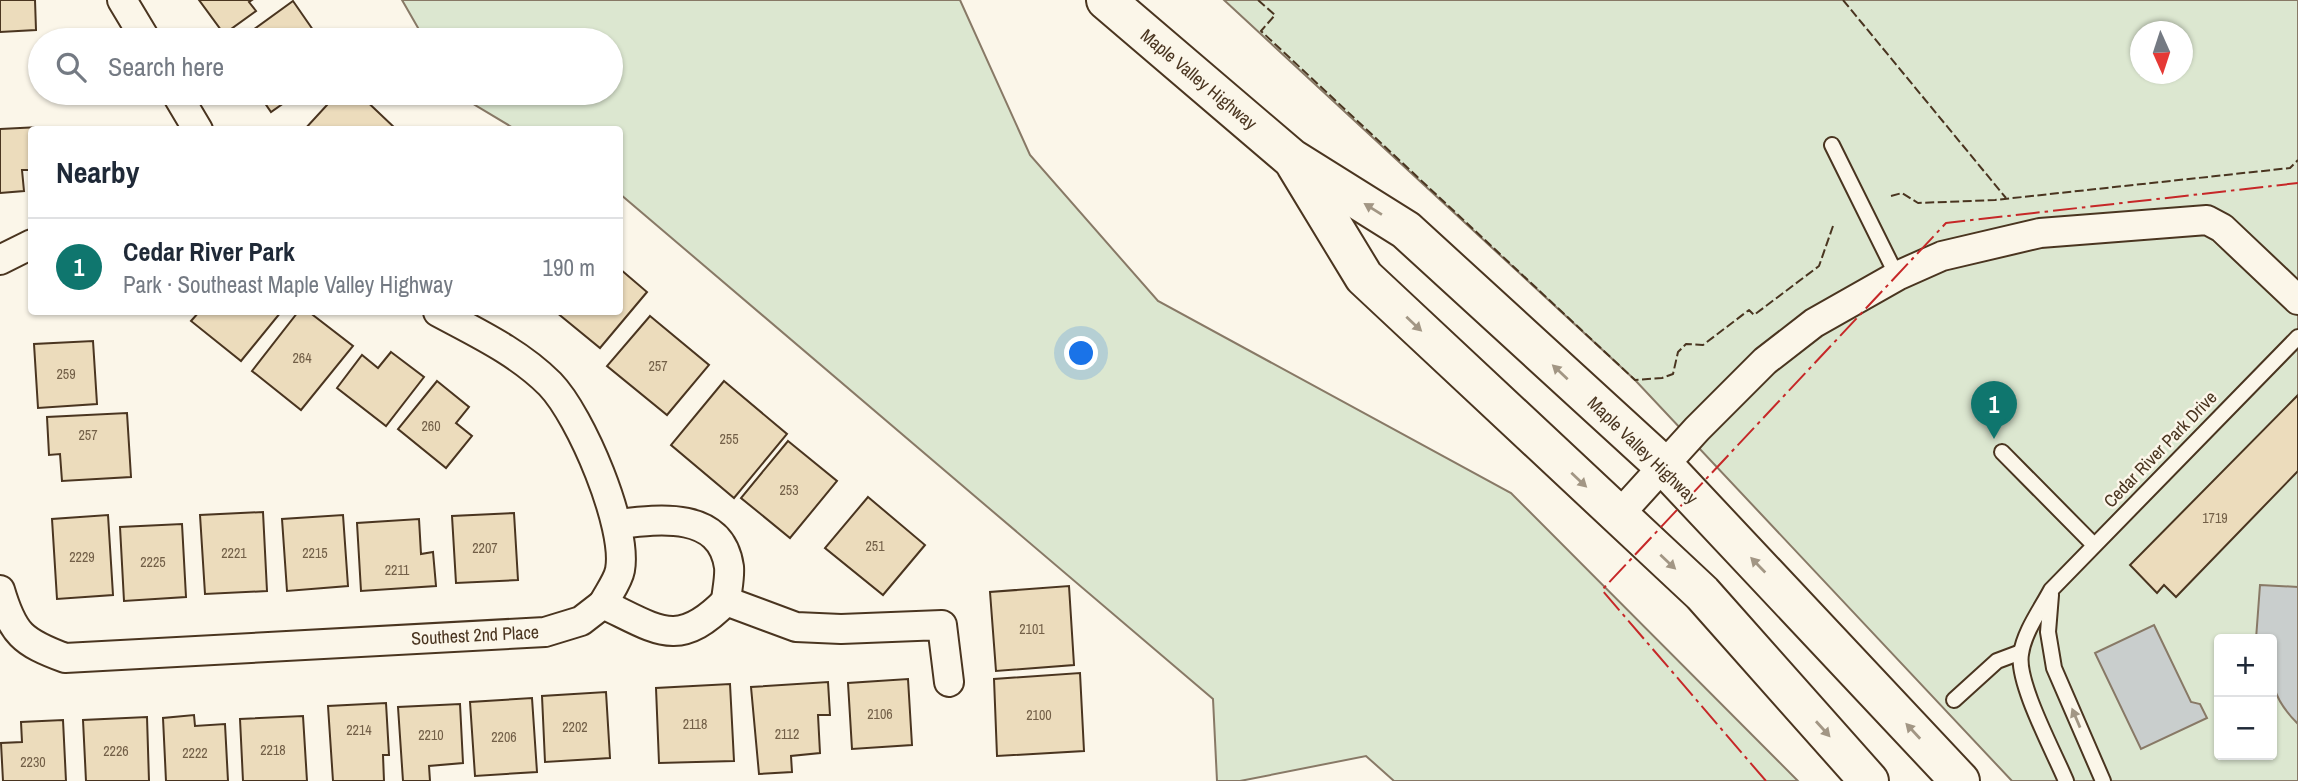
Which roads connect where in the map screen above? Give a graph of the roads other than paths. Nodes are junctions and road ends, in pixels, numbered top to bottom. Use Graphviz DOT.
graph roads {
  1 [pos="122,0"];
  2 [pos="1106,0"];
  3 [pos="139,28"];
  4 [pos="183,105"];
  5 [pos="196,126"];
  6 [pos="1832,145"];
  7 [pos="1292,158"];
  8 [pos="28,246"];
  9 [pos="0,260"];
  10 [pos="1896,276"];
  11 [pos="2298,300"];
  12 [pos="443,315"];
  13 [pos="2298,337"];
  14 [pos="2002,452"];
  15 [pos="1665,467"];
  16 [pos="1618,516"];
  17 [pos="619,524"];
  18 [pos="2094,545"];
  19 [pos="0,590"];
  20 [pos="2051,590"];
  21 [pos="726,601"];
  22 [pos="603,604"];
  23 [pos="2021,652"];
  24 [pos="949,682"];
  25 [pos="1954,700"];
  26 [pos="1869,781"];
  27 [pos="1960,781"];
  28 [pos="2066,781"];
  29 [pos="2103,781"];
  1 -- 3 [label="street"];
  2 -- 7 [label="main road, Maple Valley Highway"];
  4 -- 5 [label="street"];
  6 -- 10 [label="lane"];
  15 -- 7 [label="main road, Maple Valley Highway, one-way"];
  7 -- 16 [label="main road, Maple Valley Highway, one-way"];
  8 -- 9 [label="street"];
  10 -- 11 [label="street"];
  10 -- 15 [label="street"];
  12 -- 17 [label="street"];
  13 -- 18 [label="lane, Cedar River Park Drive"];
  14 -- 18 [label="lane"];
  15 -- 16 [label="street"];
  27 -- 15 [label="main road, Maple Valley Highway, one-way"];
  16 -- 26 [label="main road, Maple Valley Highway, one-way"];
  17 -- 21 [label="street"];
  17 -- 22 [label="street"];
  18 -- 20 [label="lane, Cedar River Park Drive"];
  19 -- 22 [label="street, Southest 2nd Place"];
  20 -- 23 [label="lane, Cedar River Park Drive"];
  29 -- 20 [label="lane, one-way"];
  21 -- 22 [label="street"];
  21 -- 24 [label="street"];
  23 -- 25 [label="lane"];
  23 -- 28 [label="lane"];
}
